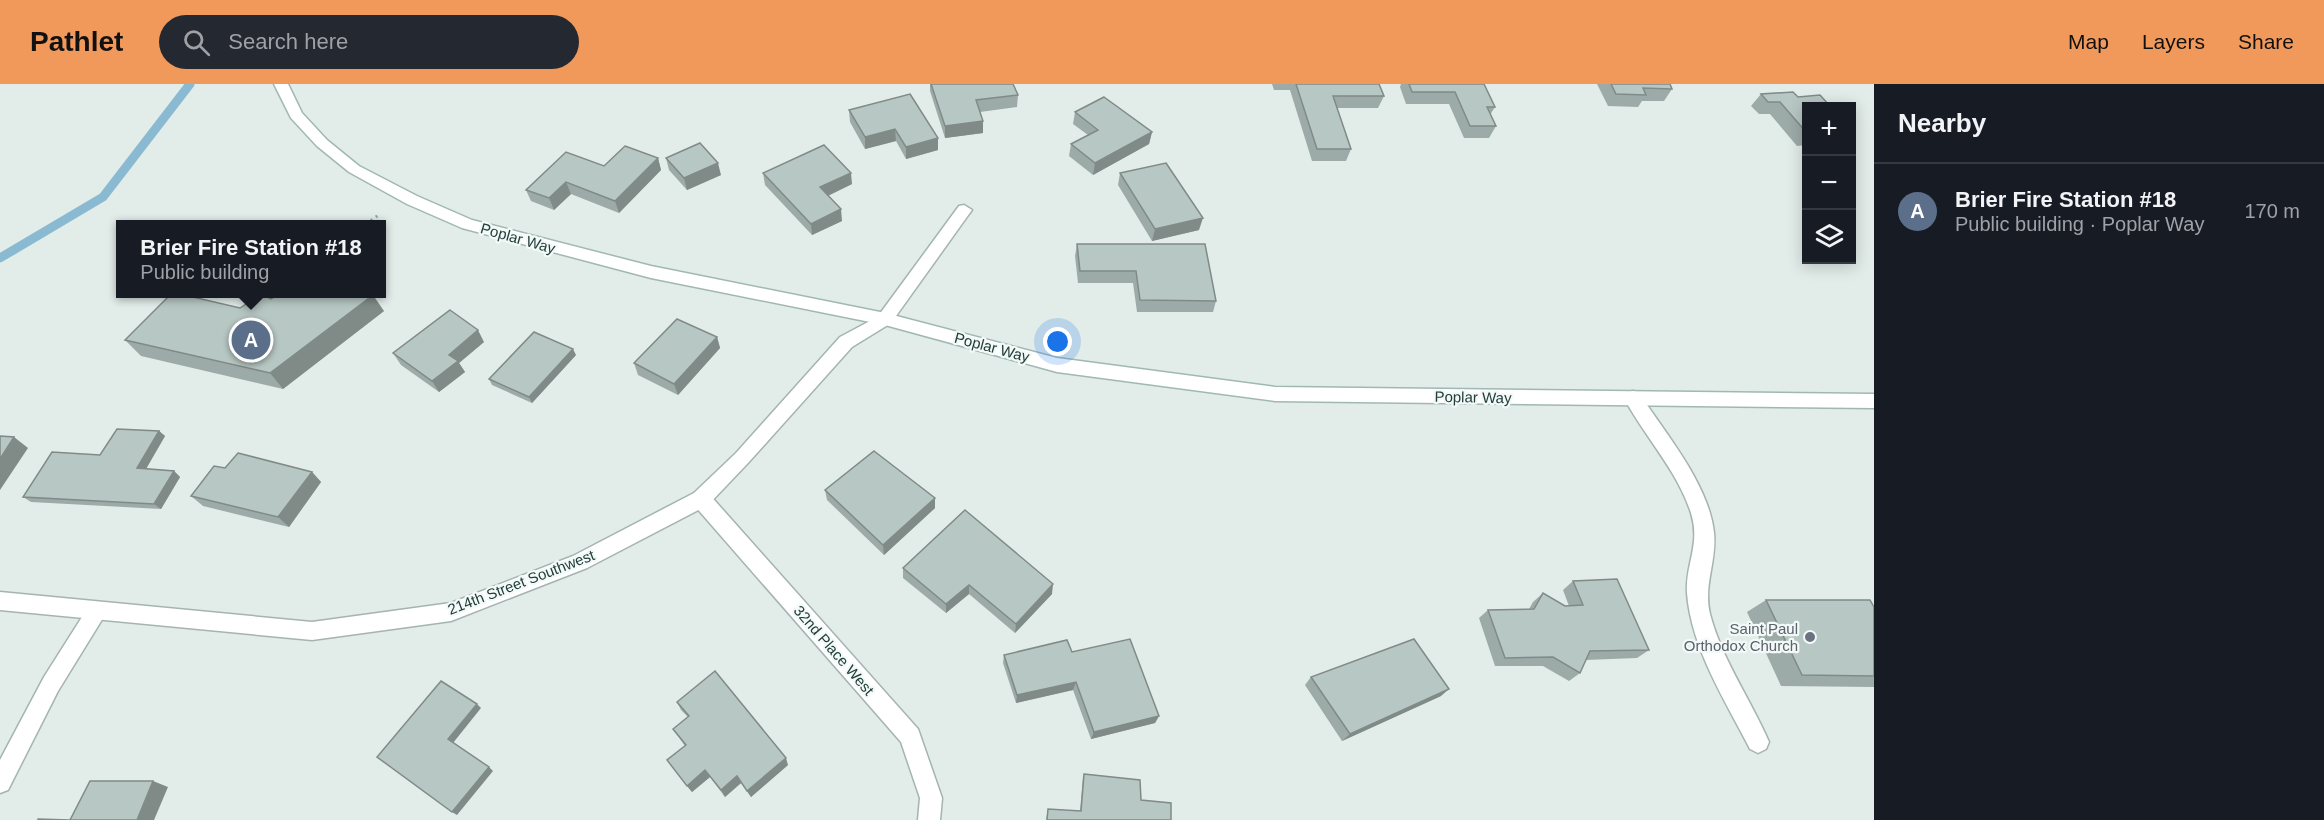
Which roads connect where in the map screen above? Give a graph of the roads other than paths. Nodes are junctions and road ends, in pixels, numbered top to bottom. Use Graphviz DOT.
graph roads {
  1 [pos="281,84"];
  2 [pos="964,210"];
  3 [pos="885,319"];
  4 [pos="1633,398"];
  5 [pos="1874,401"];
  6 [pos="701,499"];
  7 [pos="0,601"];
  8 [pos="96,612"];
  9 [pos="1758,742"];
  10 [pos="0,782"];
  11 [pos="929,820"];
  1 -- 3 [label="main road, Poplar Way"];
  2 -- 3 [label="main road"];
  3 -- 4 [label="main road, Poplar Way"];
  3 -- 6 [label="main road, 214th Street Southwest"];
  4 -- 5 [label="main road, Poplar Way"];
  4 -- 9 [label="main road"];
  6 -- 8 [label="main road, 214th Street Southwest"];
  6 -- 11 [label="main road, 32nd Place West"];
  7 -- 8 [label="main road, 214th Street Southwest"];
  8 -- 10 [label="main road"];
}
